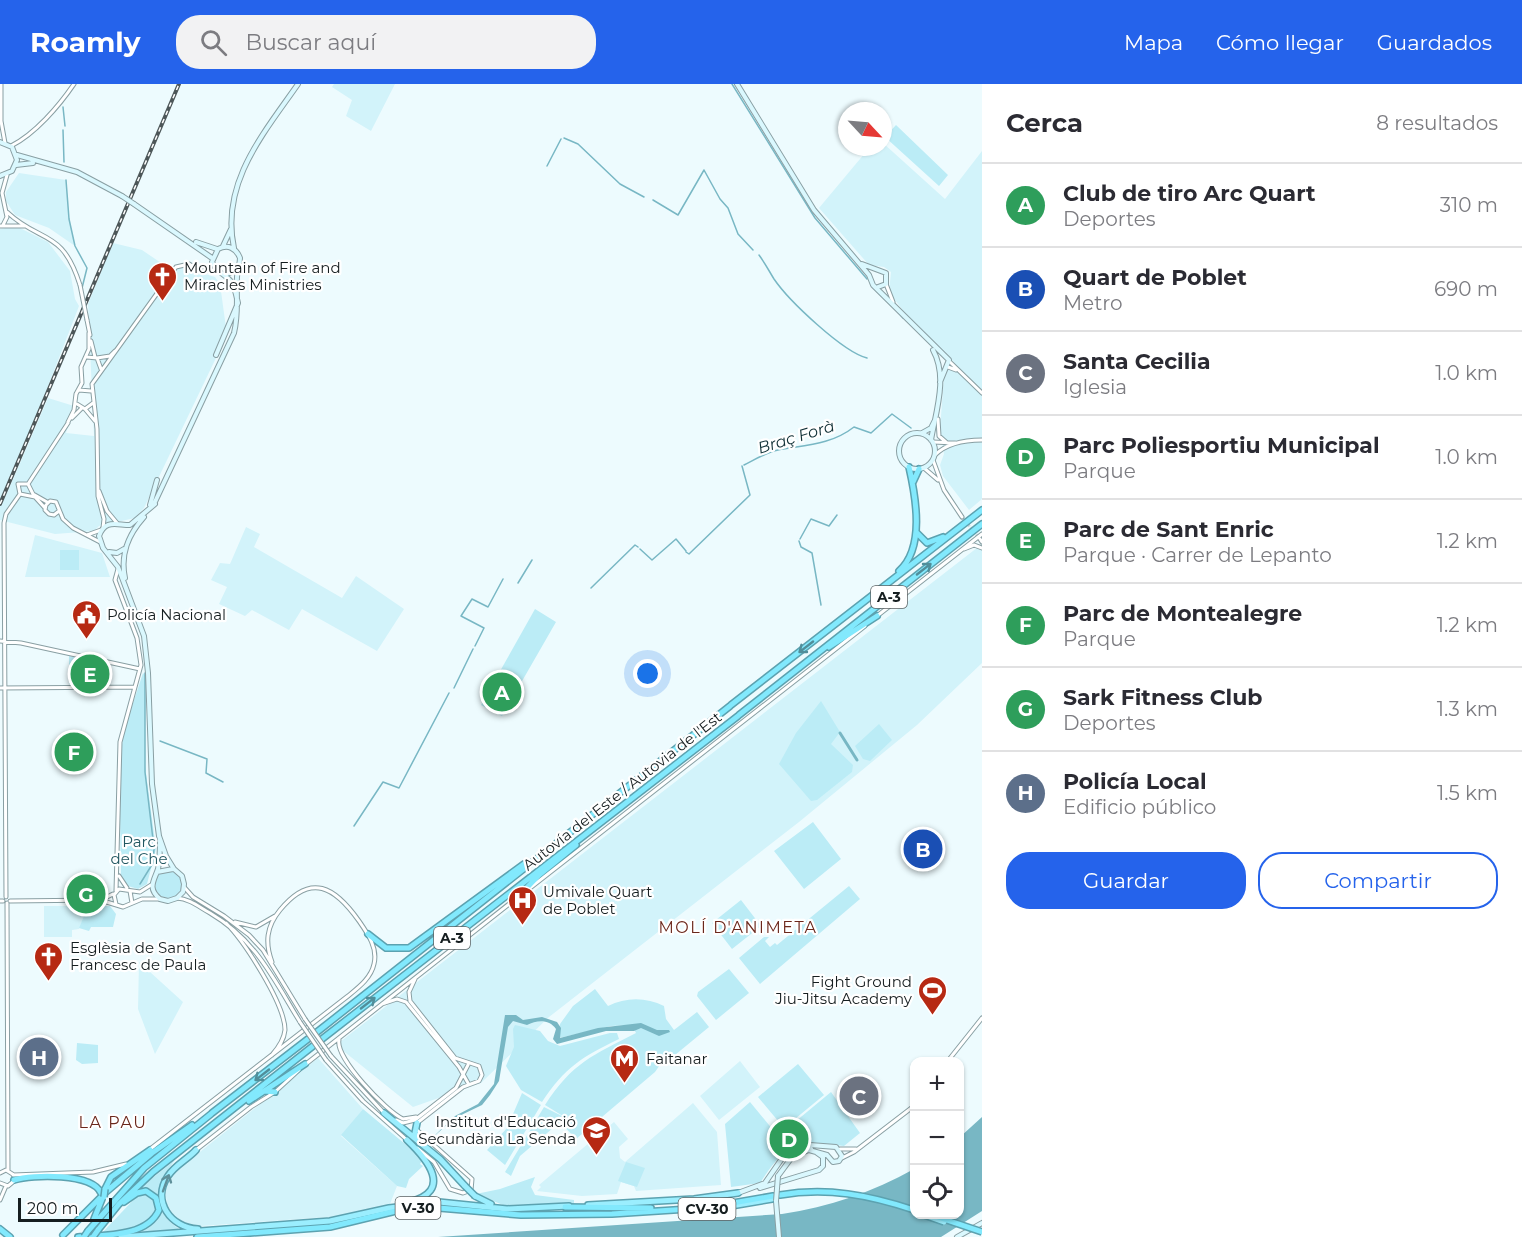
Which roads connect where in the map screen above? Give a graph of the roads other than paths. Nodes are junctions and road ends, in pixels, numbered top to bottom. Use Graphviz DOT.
graph roads {
  1 [pos="0,84"];
  2 [pos="74,84"];
  3 [pos="298,84"];
  4 [pos="737,84"];
  5 [pos="1,121"];
  6 [pos="0,127"];
  7 [pos="19,141"];
  8 [pos="3,142"];
  9 [pos="11,146"];
  10 [pos="15,150"];
  11 [pos="17,155"];
  12 [pos="37,163"];
  13 [pos="16,165"];
  14 [pos="7,175"];
  15 [pos="0,176"];
  16 [pos="0,183"];
  17 [pos="1,193"];
  18 [pos="0,206"];
  19 [pos="6,212"];
  20 [pos="1,225"];
  21 [pos="232,226"];
  22 [pos="30,228"];
  23 [pos="190,240"];
  24 [pos="220,248"];
  25 [pos="234,249"];
  26 [pos="213,260"];
  27 [pos="856,261"];
  28 [pos="238,268"];
  29 [pos="206,270"];
  30 [pos="217,270"];
  31 [pos="876,271"];
  32 [pos="227,274"];
  33 [pos="871,278"];
  34 [pos="886,284"];
  35 [pos="878,287"];
  36 [pos="893,302"];
  37 [pos="238,303"];
  38 [pos="89,333"];
  39 [pos="121,345"];
  40 [pos="216,355"];
  41 [pos="85,358"];
  42 [pos="96,358"];
  43 [pos="941,359"];
  44 [pos="939,366"];
  45 [pos="948,366"];
  46 [pos="101,369"];
  47 [pos="83,371"];
  48 [pos="96,375"];
  49 [pos="940,382"];
  50 [pos="79,390"];
  51 [pos="92,392"];
  52 [pos="982,393"];
  53 [pos="76,403"];
  54 [pos="93,404"];
  55 [pos="83,408"];
  56 [pos="938,412"];
  57 [pos="938,419"];
  58 [pos="68,422"];
  59 [pos="96,424"];
  60 [pos="921,434"];
  61 [pos="982,440"];
  62 [pos="932,441"];
  63 [pos="960,442"];
  64 [pos="948,443"];
  65 [pos="934,457"];
  66 [pos="909,467"];
  67 [pos="921,469"];
  68 [pos="157,480"];
  69 [pos="939,481"];
  70 [pos="28,484"];
  71 [pos="913,484"];
  72 [pos="30,489"];
  73 [pos="98,490"];
  74 [pos="20,494"];
  75 [pos="25,495"];
  76 [pos="48,502"];
  77 [pos="155,504"];
  78 [pos="45,508"];
  79 [pos="148,510"];
  80 [pos="982,510"];
  81 [pos="59,511"];
  82 [pos="54,515"];
  83 [pos="63,519"];
  84 [pos="964,520"];
  85 [pos="120,524"];
  86 [pos="982,524"];
  87 [pos="915,528"];
  88 [pos="102,529"];
  89 [pos="982,534"];
  90 [pos="85,535"];
  91 [pos="130,535"];
  92 [pos="100,542"];
  93 [pos="982,548"];
  94 [pos="125,549"];
  95 [pos="963,549"];
  96 [pos="108,552"];
  97 [pos="118,567"];
  98 [pos="127,587"];
  99 [pos="852,611"];
  100 [pos="877,616"];
  101 [pos="0,641"];
  102 [pos="5,641"];
  103 [pos="140,669"];
  104 [pos="796,670"];
  105 [pos="135,687"];
  106 [pos="0,688"];
  107 [pos="5,688"];
  108 [pos="583,837"];
  109 [pos="160,839"];
  110 [pos="545,850"];
  111 [pos="174,869"];
  112 [pos="157,872"];
  113 [pos="118,873"];
  114 [pos="151,885"];
  115 [pos="184,887"];
  116 [pos="129,890"];
  117 [pos="115,892"];
  118 [pos="177,898"];
  119 [pos="517,898"];
  120 [pos="159,899"];
  121 [pos="100,900"];
  122 [pos="5,901"];
  123 [pos="132,903"];
  124 [pos="116,904"];
  125 [pos="277,914"];
  126 [pos="223,918"];
  127 [pos="368,934"];
  128 [pos="272,962"];
  129 [pos="418,975"];
  130 [pos="381,1005"];
  131 [pos="982,1018"];
  132 [pos="317,1032"];
  133 [pos="340,1037"];
  134 [pos="308,1039"];
  135 [pos="322,1039"];
  136 [pos="313,1046"];
  137 [pos="270,1057"];
  138 [pos="951,1057"];
  139 [pos="305,1064"];
  140 [pos="472,1064"];
  141 [pos="462,1075"];
  142 [pos="470,1084"];
  143 [pos="265,1091"];
  144 [pos="275,1092"];
  145 [pos="910,1110"];
  146 [pos="425,1111"];
  147 [pos="229,1113"];
  148 [pos="384,1113"];
  149 [pos="202,1121"];
  150 [pos="417,1123"];
  151 [pos="407,1140"];
  152 [pos="424,1146"];
  153 [pos="829,1148"];
  154 [pos="840,1149"];
  155 [pos="858,1149"];
  156 [pos="150,1150"];
  157 [pos="196,1150"];
  158 [pos="809,1150"];
  159 [pos="827,1155"];
  160 [pos="842,1158"];
  161 [pos="4,1170"];
  162 [pos="14,1177"];
  163 [pos="53,1178"];
  164 [pos="41,1182"];
  165 [pos="0,1183"];
  166 [pos="6,1186"];
  167 [pos="745,1191"];
  168 [pos="101,1192"];
  169 [pos="738,1193"];
  170 [pos="776,1197"];
  171 [pos="0,1200"];
  172 [pos="119,1204"];
  173 [pos="710,1206"];
  174 [pos="565,1207"];
  175 [pos="389,1208"];
  176 [pos="514,1209"];
  177 [pos="910,1209"];
  178 [pos="640,1212"];
  179 [pos="934,1219"];
  180 [pos="941,1219"];
  181 [pos="982,1223"];
  182 [pos="0,1229"];
  183 [pos="90,1229"];
  184 [pos="208,1230"];
  185 [pos="981,1233"];
  186 [pos="0,1235"];
  187 [pos="63,1235"];
  188 [pos="5,1237"];
  189 [pos="10,1237"];
  190 [pos="78,1237"];
  191 [pos="84,1237"];
  192 [pos="93,1237"];
  193 [pos="121,1237"];
  194 [pos="197,1237"];
  195 [pos="779,1237"];
  196 [pos="957,1237"];
  1 -- 5 [label="street"];
  2 -- 7 [label="street"];
  3 -- 21 [label="main road"];
  4 -- 27 [label="main road"];
  5 -- 6 [label="street"];
  5 -- 8 [label="street"];
  7 -- 9 [label="street"];
  7 -- 10 [label="street"];
  8 -- 9 [label="main road"];
  9 -- 10 [label="main road"];
  10 -- 11 [label="main road"];
  11 -- 12 [label="main road"];
  11 -- 13 [label="main road"];
  12 -- 13 [label="main road"];
  12 -- 23 [label="main road, bridge"];
  13 -- 14 [label="main road"];
  14 -- 15 [label="main road"];
  14 -- 17 [label="street"];
  16 -- 17 [label="street"];
  17 -- 19 [label="street"];
  18 -- 19 [label="street"];
  19 -- 20 [label="street"];
  19 -- 22 [label="street"];
  20 -- 22 [label="street"];
  21 -- 24 [label="main road"];
  21 -- 25 [label="main road"];
  22 -- 38 [label="street, bridge"];
  23 -- 24 [label="main road"];
  23 -- 26 [label="main road"];
  24 -- 25 [label="main road"];
  24 -- 26 [label="main road"];
  25 -- 28 [label="main road"];
  26 -- 29 [label="street"];
  26 -- 30 [label="main road"];
  27 -- 31 [label="main road"];
  27 -- 33 [label="main road"];
  28 -- 32 [label="main road"];
  28 -- 37 [label="main road"];
  29 -- 30 [label="street"];
  29 -- 39 [label="street"];
  30 -- 32 [label="main road"];
  31 -- 33 [label="main road"];
  31 -- 34 [label="main road"];
  32 -- 37 [label="main road"];
  33 -- 35 [label="main road"];
  34 -- 35 [label="main road"];
  34 -- 36 [label="street"];
  35 -- 36 [label="main road"];
  36 -- 43 [label="main road"];
  37 -- 40 [label="main road"];
  37 -- 77 [label="main road"];
  38 -- 41 [label="street"];
  38 -- 42 [label="street"];
  39 -- 42 [label="street"];
  39 -- 46 [label="street"];
  41 -- 42 [label="street"];
  41 -- 47 [label="street"];
  42 -- 46 [label="street"];
  43 -- 44 [label="main road"];
  43 -- 45 [label="main road"];
  44 -- 45 [label="main road"];
  44 -- 49 [label="main road"];
  45 -- 49 [label="main road"];
  45 -- 52 [label="street"];
  46 -- 48 [label="street"];
  47 -- 48 [label="street"];
  47 -- 50 [label="street"];
  48 -- 51 [label="street"];
  49 -- 56 [label="main road"];
  50 -- 51 [label="street"];
  50 -- 53 [label="street"];
  51 -- 54 [label="street"];
  53 -- 55 [label="street"];
  53 -- 58 [label="street"];
  54 -- 55 [label="street"];
  54 -- 59 [label="street"];
  55 -- 58 [label="street"];
  55 -- 59 [label="street"];
  56 -- 57 [label="main road"];
  56 -- 60 [label="main road"];
  57 -- 62 [label="main road"];
  57 -- 64 [label="street"];
  58 -- 70 [label="street"];
  59 -- 73 [label="street"];
  60 -- 62 [label="main road"];
  60 -- 66 [label="main road"];
  61 -- 63 [label="street"];
  62 -- 64 [label="street"];
  62 -- 65 [label="main road"];
  63 -- 64 [label="street"];
  63 -- 65 [label="street"];
  65 -- 67 [label="main road"];
  65 -- 69 [label="street"];
  66 -- 67 [label="main road"];
  66 -- 71 [label="highway"];
  67 -- 69 [label="street"];
  67 -- 71 [label="highway"];
  68 -- 79 [label="main road"];
  69 -- 84 [label="street"];
  70 -- 72 [label="street"];
  70 -- 74 [label="street"];
  71 -- 87 [label="highway"];
  72 -- 75 [label="street"];
  72 -- 76 [label="street"];
  73 -- 85 [label="street"];
  73 -- 88 [label="street"];
  74 -- 75 [label="street"];
  74 -- 102 [label="street"];
  75 -- 78 [label="street"];
  76 -- 78 [label="street"];
  76 -- 81 [label="street"];
  77 -- 79 [label="main road"];
  77 -- 91 [label="main road"];
  78 -- 82 [label="street"];
  79 -- 85 [label="main road"];
  80 -- 84 [label="highway, Autovía del Este / Autovia de l'Est / A-3"];
  81 -- 82 [label="street"];
  81 -- 83 [label="street"];
  82 -- 83 [label="street"];
  83 -- 90 [label="street"];
  84 -- 87 [label="highway"];
  84 -- 99 [label="highway, Autovía del Este / Autovia de l'Est / A-3"];
  85 -- 88 [label="main road"];
  85 -- 91 [label="main road"];
  104 -- 86 [label="highway, Autovía del Este / Autovia de l'Est / A-3, one-way"];
  87 -- 99 [label="highway"];
  88 -- 90 [label="street"];
  88 -- 92 [label="main road"];
  89 -- 95 [label="street"];
  90 -- 92 [label="street"];
  91 -- 94 [label="main road"];
  92 -- 96 [label="main road"];
  93 -- 95 [label="street"];
  94 -- 96 [label="main road"];
  94 -- 98 [label="main road"];
  95 -- 100 [label="street"];
  96 -- 97 [label="main road"];
  97 -- 98 [label="main road"];
  97 -- 103 [label="street"];
  98 -- 109 [label="main road"];
  99 -- 110 [label="highway, Autovía del Este / Autovia de l'Est / A-3, one-way"];
  100 -- 104 [label="highway"];
  100 -- 119 [label="street"];
  101 -- 102 [label="street"];
  102 -- 103 [label="street"];
  102 -- 107 [label="street"];
  103 -- 105 [label="street"];
  104 -- 108 [label="highway, Autovía del Este / Autovia de l'Est / A-3"];
  105 -- 107 [label="street"];
  105 -- 113 [label="street"];
  106 -- 107 [label="street"];
  107 -- 122 [label="street"];
  108 -- 119 [label="highway"];
  135 -- 108 [label="highway, Autovía del Este / Autovia de l'Est / A-3, one-way"];
  109 -- 111 [label="main road"];
  109 -- 112 [label="main road"];
  110 -- 127 [label="highway"];
  110 -- 132 [label="highway, Autovía del Este / Autovia de l'Est / A-3"];
  111 -- 112 [label="main road"];
  111 -- 115 [label="main road"];
  112 -- 114 [label="main road"];
  113 -- 116 [label="street"];
  113 -- 117 [label="street"];
  114 -- 116 [label="street"];
  114 -- 120 [label="main road"];
  115 -- 118 [label="main road"];
  115 -- 126 [label="street"];
  116 -- 117 [label="street"];
  116 -- 123 [label="street"];
  117 -- 121 [label="street"];
  117 -- 124 [label="street"];
  118 -- 120 [label="main road"];
  118 -- 126 [label="street"];
  119 -- 129 [label="street"];
  120 -- 123 [label="street"];
  121 -- 122 [label="street"];
  121 -- 124 [label="street"];
  122 -- 161 [label="street"];
  123 -- 124 [label="street"];
  125 -- 126 [label="street"];
  125 -- 127 [label="street"];
  125 -- 128 [label="street"];
  126 -- 128 [label="street"];
  126 -- 137 [label="street"];
  126 -- 151 [label="street, bridge"];
  127 -- 137 [label="street"];
  128 -- 148 [label="street, bridge"];
  129 -- 130 [label="street"];
  129 -- 140 [label="street"];
  130 -- 133 [label="street"];
  130 -- 141 [label="street"];
  131 -- 138 [label="street"];
  133 -- 139 [label="street"];
  133 -- 146 [label="street"];
  134 -- 149 [label="highway, one-way"];
  136 -- 147 [label="highway"];
  137 -- 156 [label="street"];
  139 -- 143 [label="highway"];
  139 -- 144 [label="street"];
  140 -- 141 [label="street"];
  140 -- 142 [label="street"];
  141 -- 142 [label="street"];
  141 -- 146 [label="street"];
  142 -- 150 [label="street"];
  143 -- 144 [label="highway"];
  143 -- 147 [label="highway"];
  144 -- 157 [label="street"];
  145 -- 155 [label="street"];
  146 -- 148 [label="street"];
  147 -- 172 [label="highway"];
  148 -- 152 [label="highway"];
  149 -- 168 [label="highway"];
  149 -- 183 [label="highway"];
  150 -- 151 [label="street"];
  150 -- 152 [label="highway"];
  151 -- 175 [label="highway"];
  152 -- 176 [label="highway, bridge"];
  153 -- 154 [label="main road"];
  153 -- 158 [label="main road"];
  153 -- 159 [label="main road"];
  153 -- 167 [label="main road"];
  154 -- 155 [label="street"];
  154 -- 160 [label="main road"];
  155 -- 160 [label="street"];
  156 -- 162 [label="street"];
  156 -- 168 [label="highway"];
  184 -- 157 [label="highway, one-way"];
  158 -- 159 [label="main road"];
  158 -- 167 [label="main road"];
  158 -- 170 [label="main road, bridge"];
  159 -- 160 [label="main road"];
  161 -- 162 [label="street"];
  162 -- 163 [label="highway"];
  162 -- 166 [label="street"];
  163 -- 164 [label="highway"];
  163 -- 168 [label="highway"];
  165 -- 166 [label="street"];
  166 -- 171 [label="street"];
  167 -- 169 [label="main road"];
  168 -- 183 [label="highway"];
  168 -- 187 [label="highway"];
  169 -- 174 [label="highway"];
  170 -- 173 [label="highway, V-30"];
  170 -- 177 [label="highway, V-30"];
  170 -- 178 [label="highway, CV-30"];
  170 -- 195 [label="main road"];
  172 -- 190 [label="highway"];
  172 -- 192 [label="highway, bridge"];
  173 -- 174 [label="highway"];
  173 -- 178 [label="highway, V-30"];
  174 -- 176 [label="highway, V-30"];
  175 -- 176 [label="highway, V-30"];
  175 -- 184 [label="highway, V-30"];
  178 -- 194 [label="highway, V-30"];
  179 -- 185 [label="highway, bridge"];
  180 -- 185 [label="highway, bridge"];
  181 -- 196 [label="main road"];
  182 -- 189 [label="highway"];
  183 -- 191 [label="highway, bridge"];
  184 -- 193 [label="highway, V-30"];
  186 -- 188 [label="highway"];
}
